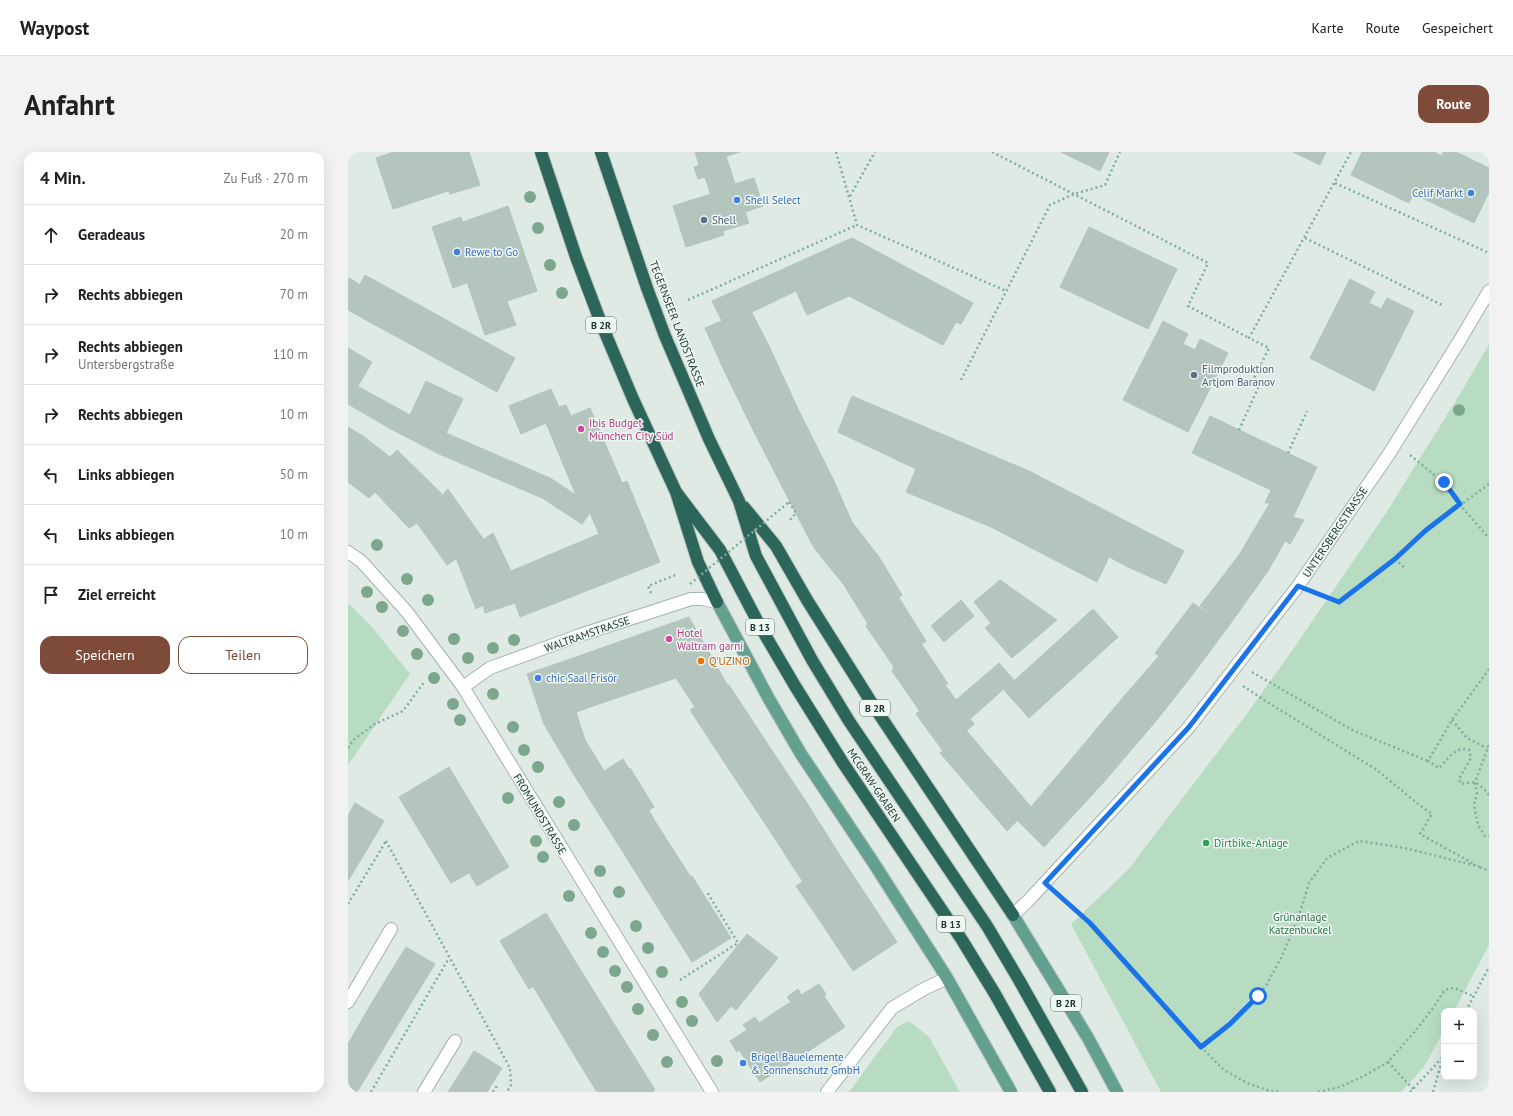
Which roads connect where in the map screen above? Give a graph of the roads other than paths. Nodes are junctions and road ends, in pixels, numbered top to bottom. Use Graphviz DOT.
graph roads {
  1 [pos="541,152"];
  2 [pos="601,152"];
  3 [pos="1489,291"];
  4 [pos="676,492"];
  5 [pos="739,502"];
  6 [pos="348,552"];
  7 [pos="717,602"];
  8 [pos="463,687"];
  9 [pos="1013,915"];
  10 [pos="391,929"];
  11 [pos="947,978"];
  12 [pos="348,1002"];
  13 [pos="455,1042"];
  14 [pos="424,1092"];
  15 [pos="712,1092"];
  16 [pos="827,1092"];
  17 [pos="1011,1092"];
  18 [pos="1050,1092"];
  19 [pos="1082,1092"];
  20 [pos="1117,1092"];
  1 -- 4 [label="highway, B 2R"];
  2 -- 5 [label="highway, TEGERNSEER LANDSTRASSE / B 2R"];
  3 -- 9 [label="street, UNTERSBERGSTRASSE"];
  4 -- 7 [label="highway, B 2R"];
  4 -- 18 [label="highway, MCGRAW-GRABEN / B 13"];
  5 -- 9 [label="highway, B 2R"];
  5 -- 19 [label="highway, MCGRAW-GRABEN"];
  6 -- 8 [label="street, FROMUNDSTRASSE"];
  7 -- 8 [label="street, WALTRAMSTRASSE"];
  7 -- 11 [label="main road, B 2R"];
  8 -- 15 [label="street, FROMUNDSTRASSE"];
  9 -- 20 [label="main road, B 2R"];
  10 -- 12 [label="street"];
  11 -- 16 [label="street"];
  11 -- 17 [label="main road, B 2R"];
  13 -- 14 [label="street"];
}
